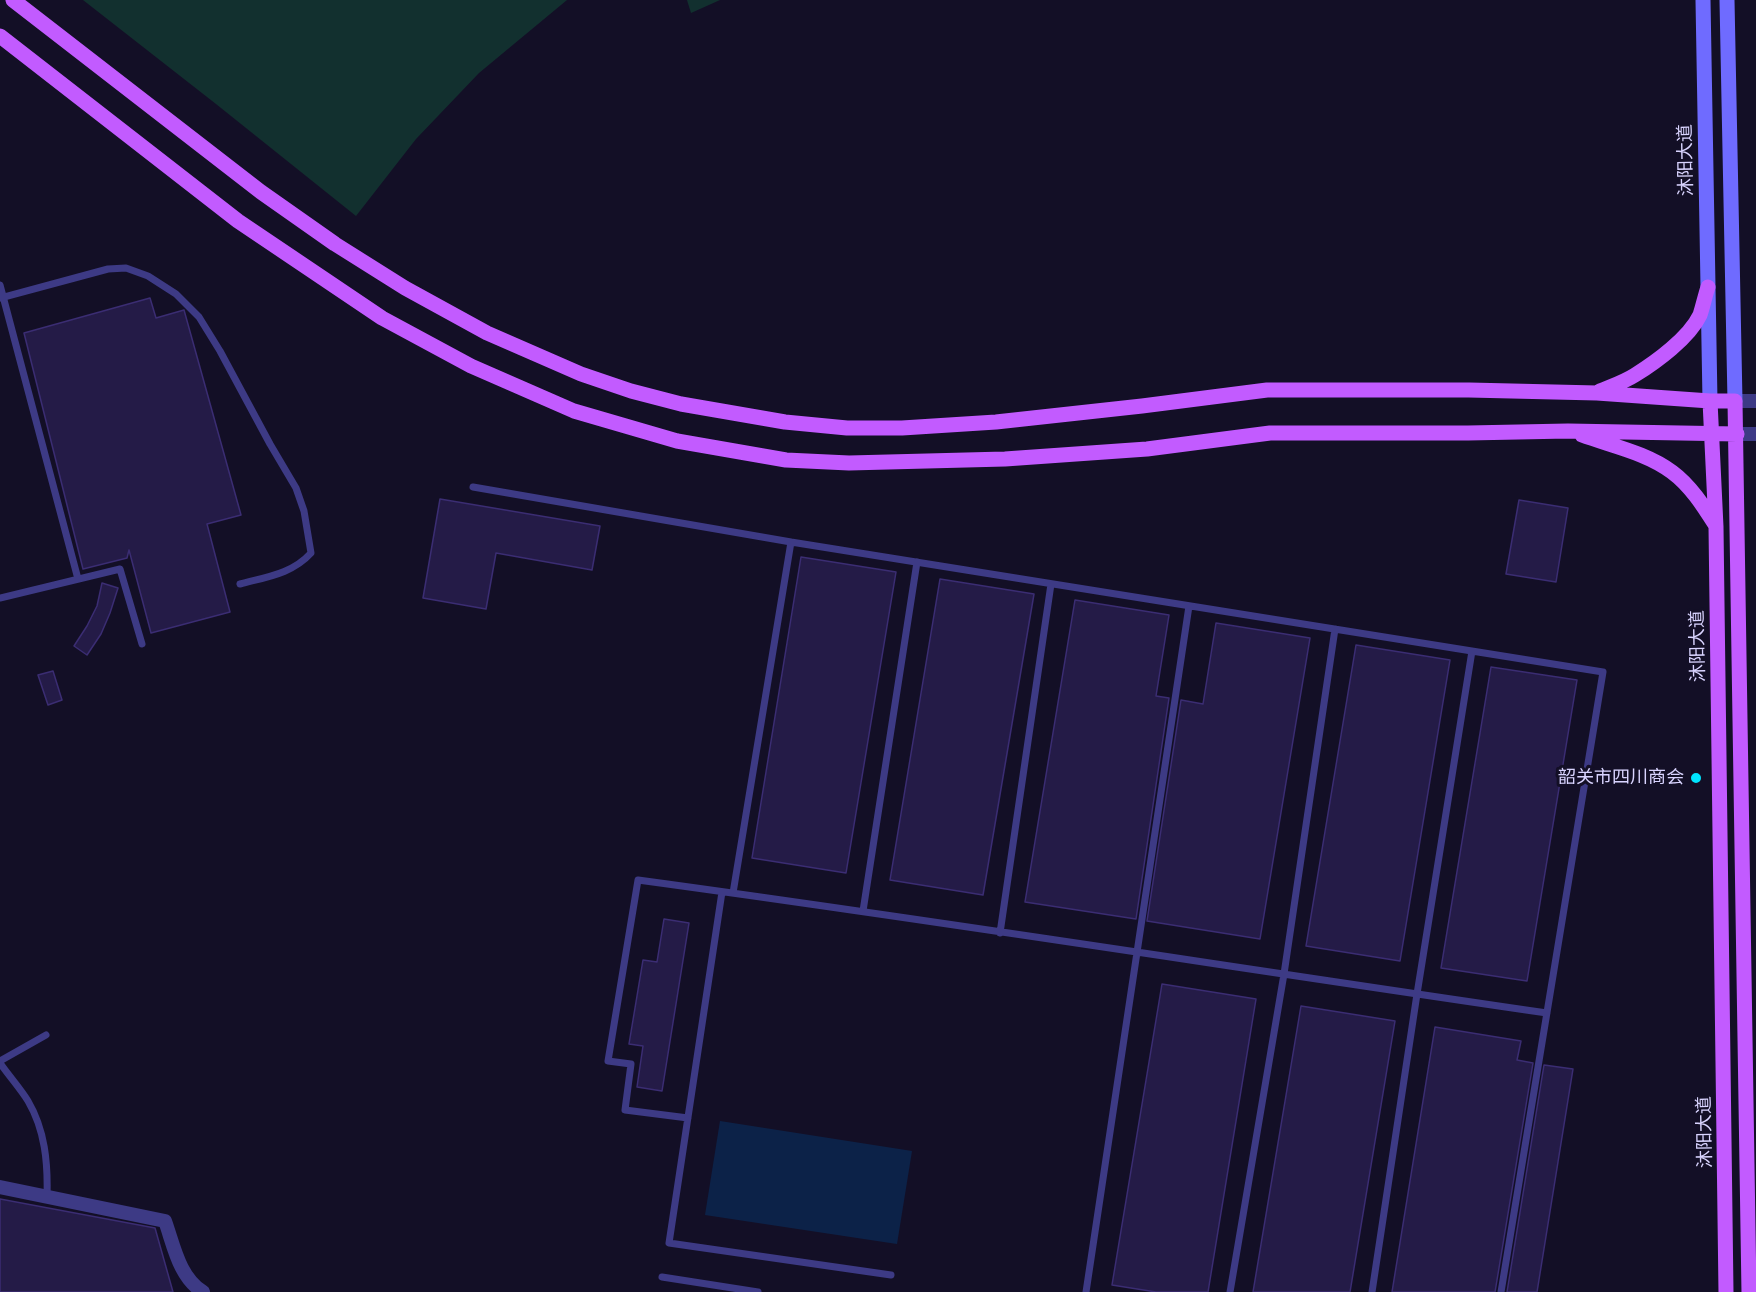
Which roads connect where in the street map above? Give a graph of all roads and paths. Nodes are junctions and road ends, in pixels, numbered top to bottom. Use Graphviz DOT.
graph roads {
  1 [pos="13,0"];
  2 [pos="1703,0"];
  3 [pos="1727,0"];
  4 [pos="0,36"];
  5 [pos="0,285"];
  6 [pos="1708,287"];
  7 [pos="2,298"];
  8 [pos="1597,393"];
  9 [pos="1735,400"];
  10 [pos="1710,401"];
  11 [pos="1756,401"];
  12 [pos="1568,430"];
  13 [pos="1711,434"];
  14 [pos="1737,434"];
  15 [pos="1756,434"];
  16 [pos="473,487"];
  17 [pos="1716,526"];
  18 [pos="791,542"];
  19 [pos="917,562"];
  20 [pos="78,579"];
  21 [pos="240,584"];
  22 [pos="1051,584"];
  23 [pos="0,598"];
  24 [pos="1190,606"];
  25 [pos="1335,629"];
  26 [pos="142,644"];
  27 [pos="1472,651"];
  28 [pos="722,891"];
  29 [pos="733,893"];
  30 [pos="863,911"];
  31 [pos="1000,933"];
  32 [pos="1137,953"];
  33 [pos="1284,974"];
  34 [pos="1417,994"];
  35 [pos="1547,1013"];
  36 [pos="46,1035"];
  37 [pos="0,1062"];
  38 [pos="688,1118"];
  39 [pos="0,1187"];
  40 [pos="47,1196"];
  41 [pos="1752,1214"];
  42 [pos="891,1275"];
  43 [pos="662,1277"];
  44 [pos="203,1292"];
  45 [pos="758,1292"];
  46 [pos="1086,1292"];
  47 [pos="1230,1292"];
  48 [pos="1372,1292"];
  49 [pos="1501,1292"];
  50 [pos="1726,1292"];
  51 [pos="1749,1292"];
  1 -- 8 [label="main road"];
  2 -- 6 [label="main road, 沐阳大道"];
  3 -- 9 [label="main road"];
  4 -- 12 [label="main road"];
  5 -- 7 [label="lane"];
  6 -- 8 [label="main road"];
  6 -- 10 [label="main road, 沐阳大道"];
  7 -- 20 [label="lane"];
  7 -- 21 [label="lane"];
  8 -- 10 [label="main road"];
  9 -- 10 [label="main road"];
  9 -- 11 [label="street"];
  9 -- 14 [label="main road"];
  10 -- 13 [label="main road, 沐阳大道"];
  12 -- 13 [label="main road"];
  12 -- 17 [label="main road"];
  13 -- 14 [label="main road"];
  13 -- 17 [label="main road, 沐阳大道"];
  14 -- 15 [label="street"];
  14 -- 41 [label="main road"];
  16 -- 18 [label="lane"];
  17 -- 50 [label="main road, 沐阳大道"];
  18 -- 19 [label="lane"];
  18 -- 29 [label="lane"];
  19 -- 22 [label="lane"];
  19 -- 30 [label="lane"];
  20 -- 23 [label="lane"];
  20 -- 26 [label="lane"];
  22 -- 24 [label="lane"];
  22 -- 31 [label="lane"];
  24 -- 25 [label="lane"];
  24 -- 32 [label="lane"];
  25 -- 27 [label="lane"];
  25 -- 33 [label="lane"];
  27 -- 34 [label="lane"];
  27 -- 35 [label="lane"];
  28 -- 29 [label="lane"];
  28 -- 38 [label="lane"];
  28 -- 38 [label="lane"];
  29 -- 30 [label="lane"];
  30 -- 31 [label="lane"];
  31 -- 32 [label="lane"];
  32 -- 33 [label="lane"];
  32 -- 46 [label="lane"];
  33 -- 34 [label="lane"];
  33 -- 47 [label="lane"];
  34 -- 35 [label="lane"];
  34 -- 48 [label="lane"];
  35 -- 49 [label="lane"];
  36 -- 37 [label="lane"];
  37 -- 40 [label="lane"];
  38 -- 42 [label="lane"];
  39 -- 40 [label="street"];
  40 -- 44 [label="street"];
  41 -- 51 [label="main road"];
  43 -- 45 [label="lane"];
}
